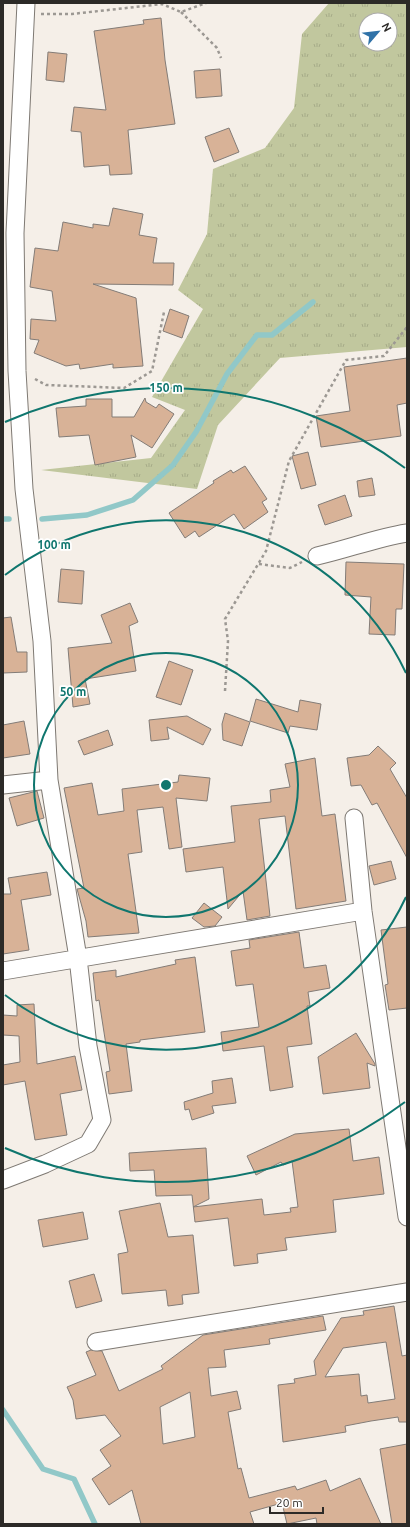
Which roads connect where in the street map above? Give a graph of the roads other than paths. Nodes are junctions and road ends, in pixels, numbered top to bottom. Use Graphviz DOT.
graph roads {
  1 [pos="25,8"];
  2 [pos="10,369"];
  3 [pos="407,533"];
  4 [pos="317,556"];
  5 [pos="49,780"];
  6 [pos="3,785"];
  7 [pos="354,818"];
  8 [pos="363,911"];
  9 [pos="78,958"];
  10 [pos="3,971"];
  11 [pos="3,1180"];
  12 [pos="407,1217"];
  13 [pos="407,1294"];
  14 [pos="96,1342"];
  1 -- 2 [label="street"];
  2 -- 5 [label="street"];
  3 -- 4 [label="street"];
  5 -- 6 [label="street"];
  5 -- 9 [label="street"];
  7 -- 8 [label="street"];
  8 -- 9 [label="street"];
  8 -- 12 [label="street"];
  9 -- 10 [label="street"];
  9 -- 11 [label="street"];
  13 -- 14 [label="street"];
}
